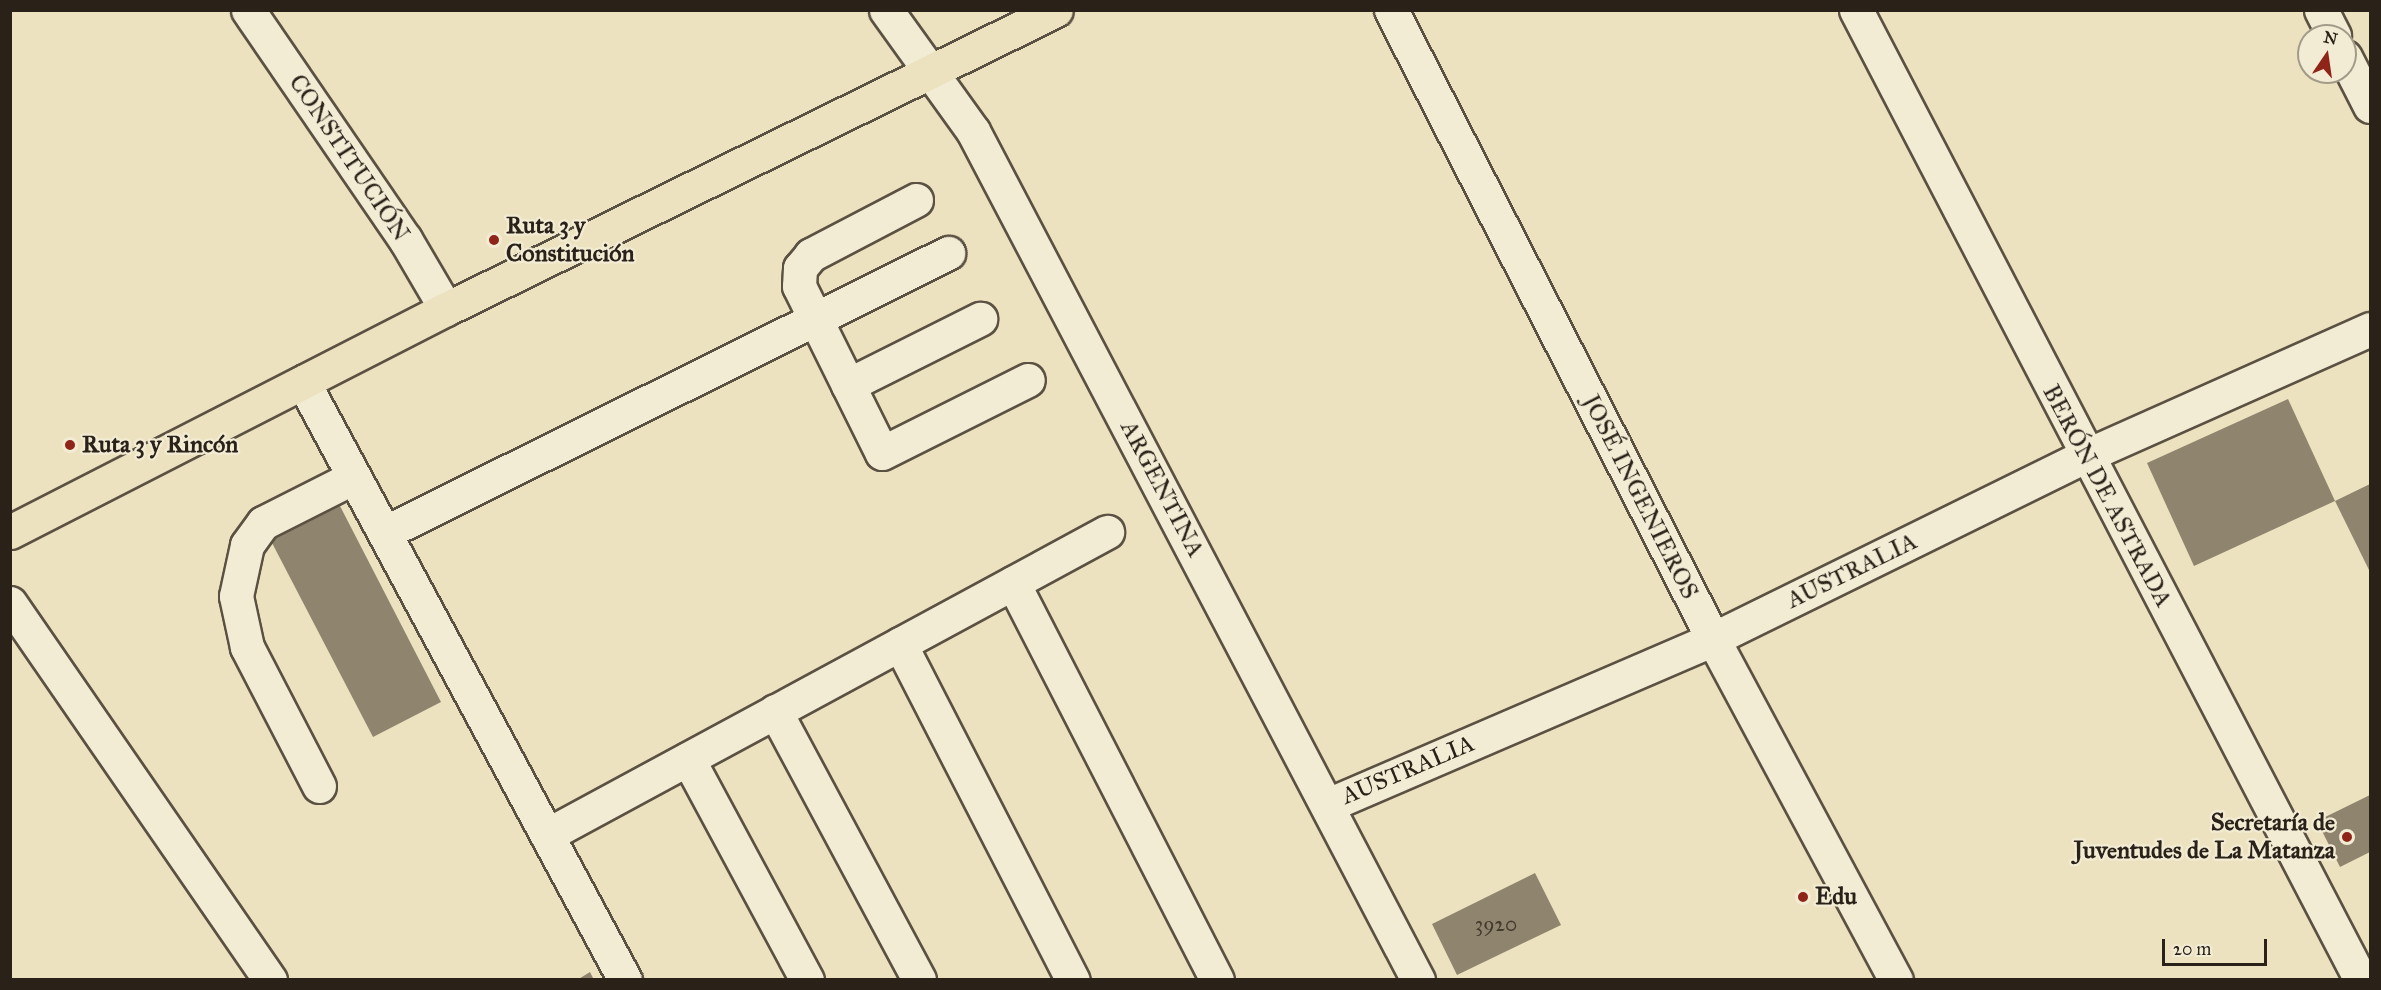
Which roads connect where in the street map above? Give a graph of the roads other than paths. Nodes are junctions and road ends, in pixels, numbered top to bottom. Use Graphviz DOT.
graph roads {
  1 [pos="248,10"];
  2 [pos="886,10"];
  3 [pos="1056,10"];
  4 [pos="1391,10"];
  5 [pos="1856,10"];
  6 [pos="2321,10"];
  7 [pos="2328,24"];
  8 [pos="931,72"];
  9 [pos="2357,81"];
  10 [pos="2370,106"];
  11 [pos="916,200"];
  12 [pos="948,253"];
  13 [pos="446,309"];
  14 [pos="815,319"];
  15 [pos="980,319"];
  16 [pos="2370,329"];
  17 [pos="1028,380"];
  18 [pos="303,382"];
  19 [pos="848,385"];
  20 [pos="2085,456"];
  21 [pos="354,477"];
  22 [pos="10,532"];
  23 [pos="1107,532"];
  24 [pos="384,533"];
  25 [pos="1013,583"];
  26 [pos="10,603"];
  27 [pos="1713,639"];
  28 [pos="900,644"];
  29 [pos="775,711"];
  30 [pos="688,759"];
  31 [pos="319,786"];
  32 [pos="1328,805"];
  33 [pos="547,835"];
  34 [pos="270,980"];
  35 [pos="625,980"];
  36 [pos="807,980"];
  37 [pos="919,980"];
  38 [pos="1073,980"];
  39 [pos="1217,980"];
  40 [pos="1418,980"];
  41 [pos="1896,980"];
  42 [pos="2361,980"];
  1 -- 13 [label="street, CONSTITUCIÓN"];
  2 -- 8 [label="street, ARGENTINA"];
  3 -- 8 [label="highway"];
  4 -- 27 [label="street, JOSÉ INGENIEROS"];
  5 -- 20 [label="street, BERÓN DE ASTRADA"];
  6 -- 7 [label="street"];
  8 -- 13 [label="highway"];
  8 -- 32 [label="street, ARGENTINA"];
  9 -- 10 [label="street"];
  11 -- 14 [label="street"];
  12 -- 14 [label="street"];
  13 -- 18 [label="highway"];
  14 -- 19 [label="street"];
  14 -- 24 [label="street"];
  15 -- 19 [label="street"];
  16 -- 20 [label="street, AUSTRALIA"];
  17 -- 19 [label="street"];
  18 -- 21 [label="street"];
  18 -- 22 [label="highway"];
  20 -- 27 [label="street, AUSTRALIA"];
  20 -- 42 [label="street, BERÓN DE ASTRADA"];
  21 -- 24 [label="street"];
  21 -- 31 [label="street"];
  23 -- 25 [label="street"];
  24 -- 33 [label="street"];
  25 -- 28 [label="street"];
  25 -- 39 [label="street"];
  26 -- 34 [label="street"];
  27 -- 32 [label="street, AUSTRALIA"];
  27 -- 41 [label="street, JOSÉ INGENIEROS"];
  28 -- 29 [label="street"];
  28 -- 38 [label="street"];
  29 -- 30 [label="street"];
  29 -- 37 [label="street"];
  30 -- 33 [label="street"];
  30 -- 36 [label="street"];
  32 -- 40 [label="street, ARGENTINA"];
  33 -- 35 [label="street"];
}
